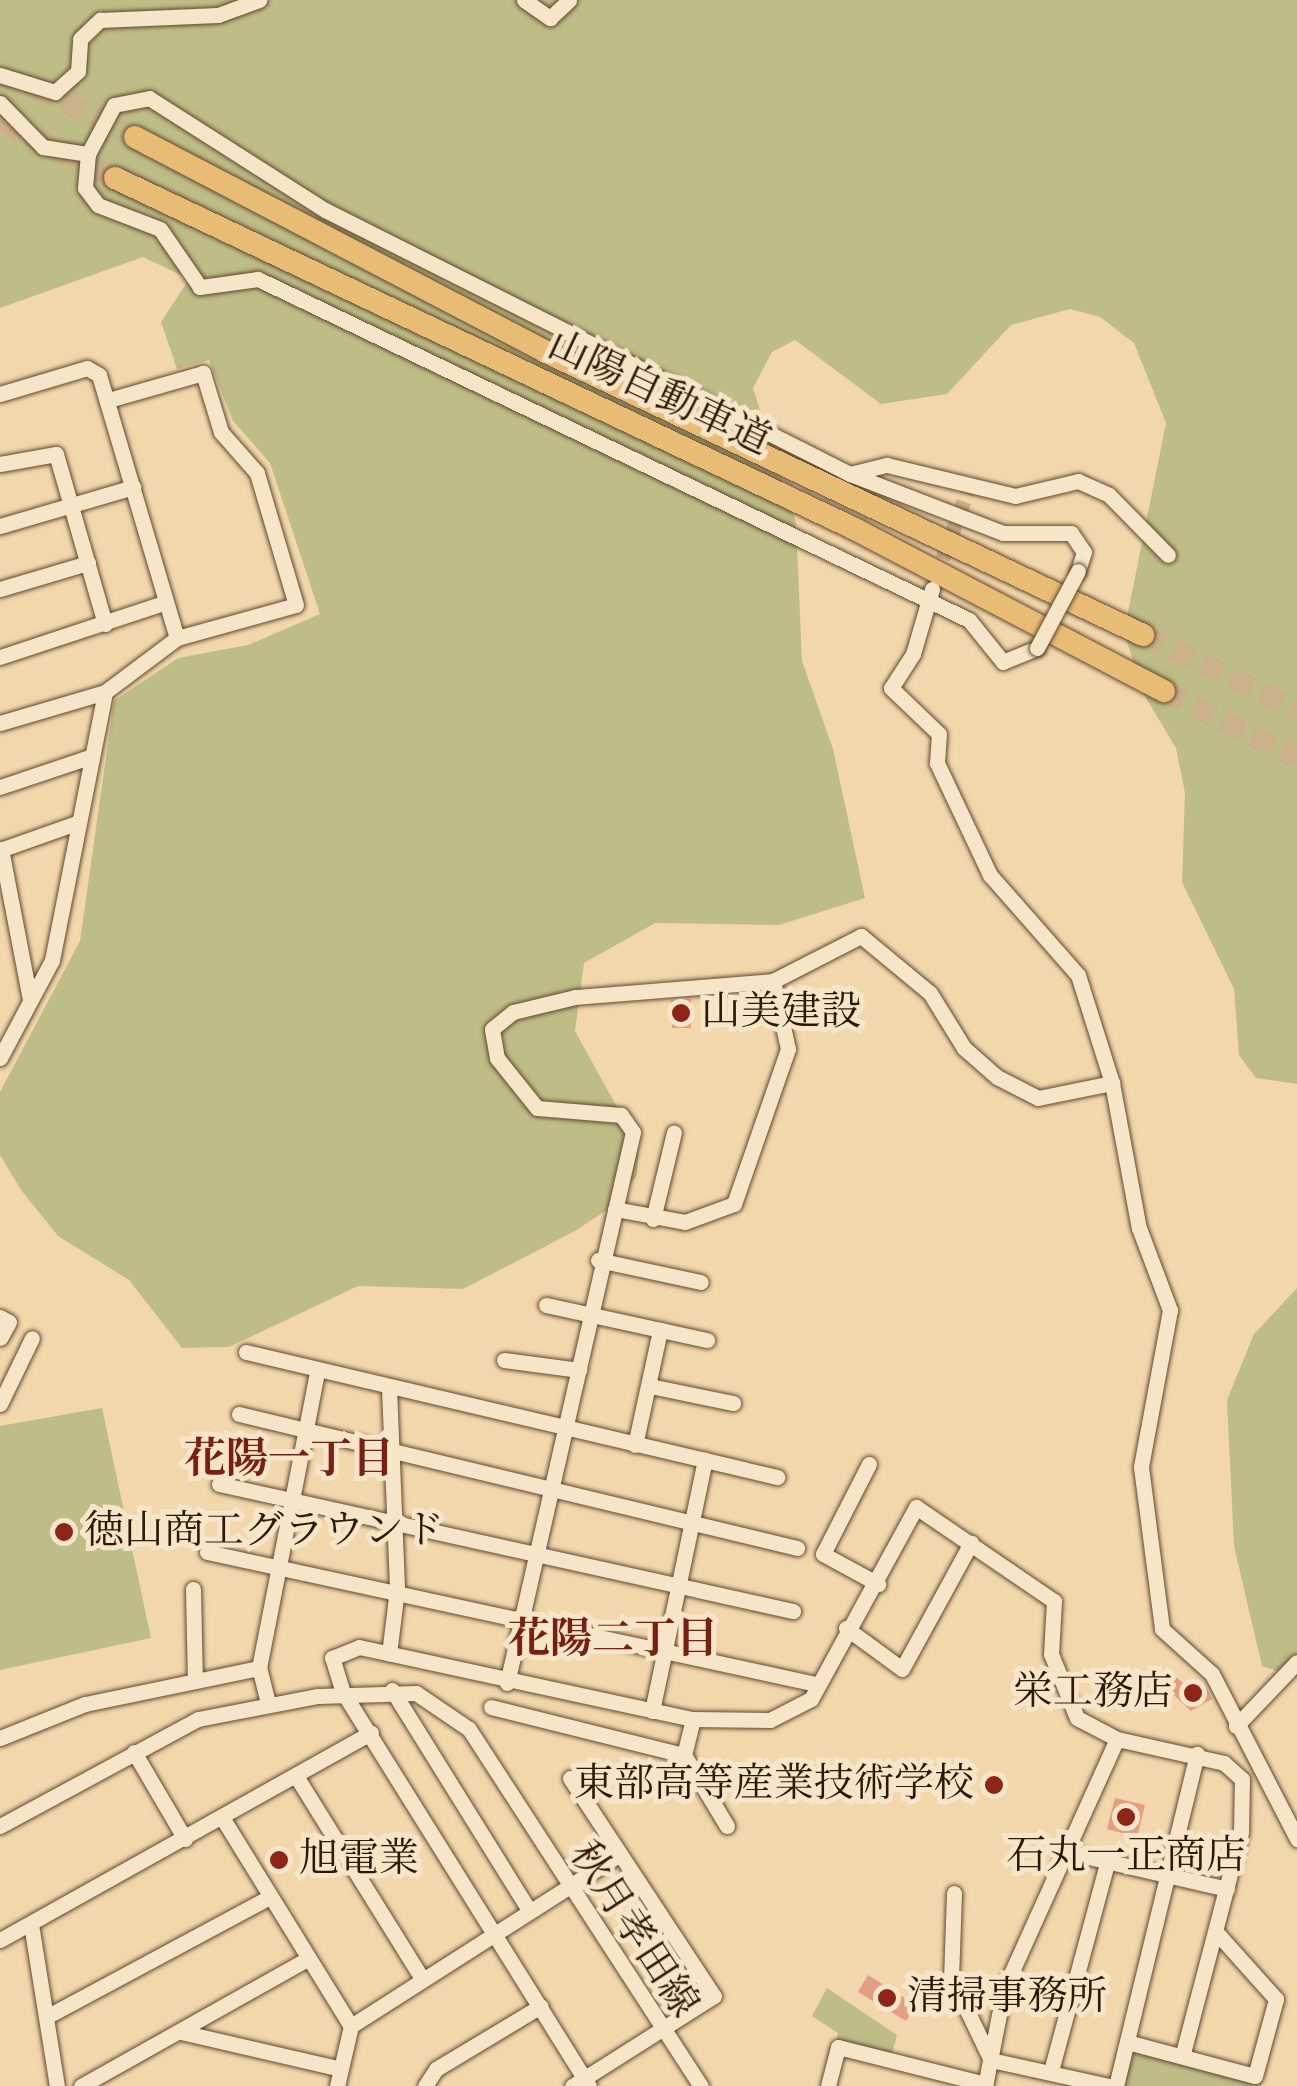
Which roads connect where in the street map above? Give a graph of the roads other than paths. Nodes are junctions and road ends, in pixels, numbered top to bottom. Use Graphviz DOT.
graph roads {
  1 [pos="259,0"];
  2 [pos="524,0"];
  3 [pos="569,0"];
  4 [pos="0,75"];
  5 [pos="0,103"];
  6 [pos="135,137"];
  7 [pos="88,154"];
  8 [pos="115,178"];
  9 [pos="0,394"];
  10 [pos="108,400"];
  11 [pos="0,464"];
  12 [pos="850,474"];
  13 [pos="133,487"];
  14 [pos="72,506"];
  15 [pos="0,526"];
  16 [pos="1168,554"];
  17 [pos="88,563"];
  18 [pos="0,588"];
  19 [pos="931,596"];
  20 [pos="166,602"];
  21 [pos="105,624"];
  22 [pos="1144,634"];
  23 [pos="177,638"];
  24 [pos="0,657"];
  25 [pos="1164,691"];
  26 [pos="105,692"];
  27 [pos="0,723"];
  28 [pos="92,756"];
  29 [pos="0,788"];
  30 [pos="79,822"];
  31 [pos="0,850"];
  32 [pos="774,981"];
  33 [pos="30,1000"];
  34 [pos="0,1058"];
  35 [pos="1112,1082"];
  36 [pos="674,1132"];
  37 [pos="615,1210"];
  38 [pos="652,1220"];
  39 [pos="598,1260"];
  40 [pos="701,1282"];
  41 [pos="546,1304"];
  42 [pos="0,1316"];
  43 [pos="589,1316"];
  44 [pos="660,1330"];
  45 [pos="0,1338"];
  46 [pos="32,1338"];
  47 [pos="707,1340"];
  48 [pos="246,1352"];
  49 [pos="504,1360"];
  50 [pos="578,1370"];
  51 [pos="317,1371"];
  52 [pos="650,1386"];
  53 [pos="389,1388"];
  54 [pos="733,1402"];
  55 [pos="0,1404"];
  56 [pos="239,1414"];
  57 [pos="564,1429"];
  58 [pos="308,1437"];
  59 [pos="634,1445"];
  60 [pos="392,1456"];
  61 [pos="705,1460"];
  62 [pos="869,1464"];
  63 [pos="777,1477"];
  64 [pos="219,1484"];
  65 [pos="550,1490"];
  66 [pos="293,1500"];
  67 [pos="394,1522"];
  68 [pos="694,1524"];
  69 [pos="971,1544"];
  70 [pos="797,1548"];
  71 [pos="207,1552"];
  72 [pos="537,1554"];
  73 [pos="282,1562"];
  74 [pos="878,1584"];
  75 [pos="678,1586"];
  76 [pos="193,1589"];
  77 [pos="398,1589"];
  78 [pos="793,1611"];
  79 [pos="521,1618"];
  80 [pos="846,1628"];
  81 [pos="666,1648"];
  82 [pos="389,1654"];
  83 [pos="1297,1662"];
  84 [pos="260,1668"];
  85 [pos="195,1681"];
  86 [pos="507,1683"];
  87 [pos="816,1684"];
  88 [pos="392,1690"];
  89 [pos="344,1694"];
  90 [pos="268,1703"];
  91 [pos="491,1707"];
  92 [pos="652,1711"];
  93 [pos="692,1719"];
  94 [pos="1236,1726"];
  95 [pos="371,1733"];
  96 [pos="0,1738"];
  97 [pos="1116,1740"];
  98 [pos="134,1752"];
  99 [pos="1196,1754"];
  100 [pos="684,1755"];
  101 [pos="296,1776"];
  102 [pos="570,1778"];
  103 [pos="224,1819"];
  104 [pos="0,1826"];
  105 [pos="727,1826"];
  106 [pos="186,1839"];
  107 [pos="1297,1839"];
  108 [pos="1071,1853"];
  109 [pos="620,1854"];
  110 [pos="1107,1864"];
  111 [pos="1169,1877"];
  112 [pos="567,1888"];
  113 [pos="1227,1889"];
  114 [pos="954,1893"];
  115 [pos="270,1897"];
  116 [pos="529,1910"];
  117 [pos="31,1924"];
  118 [pos="495,1933"];
  119 [pos="1217,1933"];
  120 [pos="0,1940"];
  121 [pos="309,1958"];
  122 [pos="421,1977"];
  123 [pos="541,2006"];
  124 [pos="46,2017"];
  125 [pos="352,2026"];
  126 [pos="181,2032"];
  127 [pos="660,2032"];
  128 [pos="1127,2042"];
  129 [pos="1183,2053"];
  130 [pos="991,2060"];
  131 [pos="341,2069"];
  132 [pos="1051,2072"];
  133 [pos="582,2084"];
  134 [pos="985,2085"];
  135 [pos="57,2086"];
  136 [pos="81,2086"];
  137 [pos="337,2086"];
  138 [pos="426,2086"];
  139 [pos="701,2086"];
  140 [pos="828,2086"];
  141 [pos="1112,2086"];
  1 -- 4 [label="street"];
  2 -- 3 [label="street"];
  5 -- 7 [label="street"];
  6 -- 22 [label="highway, 山陽自動車道"];
  7 -- 12 [label="street"];
  7 -- 19 [label="street"];
  8 -- 25 [label="highway, 山陽自動車道"];
  9 -- 10 [label="street"];
  10 -- 13 [label="street"];
  10 -- 23 [label="street"];
  11 -- 14 [label="street"];
  12 -- 16 [label="street"];
  12 -- 19 [label="street, bridge"];
  13 -- 14 [label="street"];
  13 -- 20 [label="street"];
  14 -- 15 [label="street"];
  14 -- 17 [label="street"];
  17 -- 18 [label="street"];
  17 -- 21 [label="street"];
  19 -- 35 [label="street"];
  20 -- 21 [label="street"];
  20 -- 23 [label="street"];
  21 -- 24 [label="street"];
  23 -- 26 [label="street"];
  26 -- 27 [label="street"];
  26 -- 28 [label="street"];
  28 -- 29 [label="street"];
  28 -- 30 [label="street"];
  30 -- 31 [label="street"];
  30 -- 33 [label="street"];
  31 -- 33 [label="street"];
  32 -- 35 [label="street"];
  32 -- 37 [label="street"];
  32 -- 38 [label="street"];
  33 -- 34 [label="street"];
  35 -- 94 [label="street"];
  36 -- 38 [label="street"];
  37 -- 38 [label="street"];
  37 -- 39 [label="street"];
  39 -- 40 [label="street"];
  39 -- 43 [label="street"];
  41 -- 43 [label="street"];
  42 -- 45 [label="street"];
  43 -- 44 [label="street"];
  43 -- 50 [label="street"];
  44 -- 47 [label="street"];
  44 -- 52 [label="street"];
  46 -- 55 [label="street"];
  48 -- 51 [label="street"];
  49 -- 50 [label="street"];
  50 -- 57 [label="street"];
  51 -- 53 [label="street"];
  51 -- 58 [label="street"];
  52 -- 54 [label="street"];
  52 -- 59 [label="street"];
  53 -- 57 [label="street"];
  53 -- 60 [label="street"];
  56 -- 58 [label="street"];
  57 -- 59 [label="street"];
  57 -- 65 [label="street"];
  58 -- 60 [label="street"];
  58 -- 66 [label="street"];
  59 -- 61 [label="street"];
  60 -- 65 [label="street"];
  60 -- 67 [label="street"];
  61 -- 63 [label="street"];
  61 -- 68 [label="street"];
  62 -- 74 [label="street"];
  64 -- 66 [label="street"];
  65 -- 68 [label="street"];
  65 -- 72 [label="street"];
  66 -- 67 [label="street"];
  66 -- 73 [label="street"];
  67 -- 72 [label="street"];
  67 -- 77 [label="street"];
  68 -- 70 [label="street"];
  68 -- 75 [label="street"];
  69 -- 74 [label="street"];
  69 -- 80 [label="street"];
  69 -- 97 [label="street"];
  71 -- 73 [label="street"];
  72 -- 75 [label="street"];
  72 -- 79 [label="street"];
  73 -- 77 [label="street"];
  73 -- 84 [label="street"];
  74 -- 80 [label="street"];
  75 -- 78 [label="street"];
  75 -- 81 [label="street"];
  76 -- 85 [label="street"];
  77 -- 79 [label="street"];
  77 -- 82 [label="street"];
  79 -- 81 [label="street"];
  79 -- 86 [label="street"];
  80 -- 87 [label="street"];
  81 -- 87 [label="street"];
  81 -- 92 [label="street"];
  82 -- 86 [label="street"];
  82 -- 89 [label="street"];
  83 -- 94 [label="street"];
  84 -- 85 [label="street"];
  84 -- 90 [label="street"];
  85 -- 96 [label="street"];
  86 -- 92 [label="street"];
  87 -- 93 [label="street"];
  88 -- 89 [label="street, 秋月孝田線"];
  88 -- 112 [label="street, 秋月孝田線"];
  88 -- 116 [label="street"];
  89 -- 90 [label="street, 秋月孝田線"];
  89 -- 95 [label="street"];
  90 -- 98 [label="street, 秋月孝田線"];
  91 -- 100 [label="street"];
  92 -- 93 [label="street"];
  93 -- 100 [label="street"];
  94 -- 107 [label="street"];
  95 -- 101 [label="street"];
  95 -- 118 [label="street"];
  97 -- 99 [label="street"];
  97 -- 108 [label="street"];
  98 -- 104 [label="street, 秋月孝田線"];
  98 -- 106 [label="street"];
  99 -- 111 [label="street"];
  99 -- 113 [label="street"];
  100 -- 105 [label="street"];
  101 -- 103 [label="street"];
  101 -- 122 [label="street"];
  102 -- 109 [label="street"];
  103 -- 106 [label="street"];
  103 -- 115 [label="street"];
  106 -- 117 [label="street"];
  108 -- 110 [label="street"];
  108 -- 130 [label="street"];
  109 -- 112 [label="street"];
  109 -- 127 [label="street"];
  110 -- 111 [label="street"];
  110 -- 132 [label="street"];
  111 -- 113 [label="street"];
  111 -- 128 [label="street"];
  112 -- 116 [label="street"];
  112 -- 127 [label="street, 秋月孝田線"];
  113 -- 119 [label="street"];
  114 -- 130 [label="street"];
  115 -- 121 [label="street"];
  115 -- 124 [label="street"];
  116 -- 118 [label="street"];
  117 -- 120 [label="street"];
  117 -- 124 [label="street"];
  118 -- 122 [label="street"];
  118 -- 123 [label="street"];
  119 -- 129 [label="street"];
  119 -- 129 [label="street"];
  121 -- 125 [label="street"];
  121 -- 126 [label="street"];
  122 -- 125 [label="street"];
  123 -- 133 [label="street"];
  123 -- 138 [label="street"];
  124 -- 135 [label="street"];
  125 -- 131 [label="street"];
  126 -- 131 [label="street"];
  126 -- 136 [label="street"];
  127 -- 133 [label="street"];
  127 -- 139 [label="street, 秋月孝田線"];
  128 -- 129 [label="street"];
  128 -- 141 [label="street"];
  130 -- 132 [label="street"];
  130 -- 134 [label="street"];
  131 -- 137 [label="street"];
  132 -- 141 [label="street"];
  134 -- 140 [label="street"];
}
